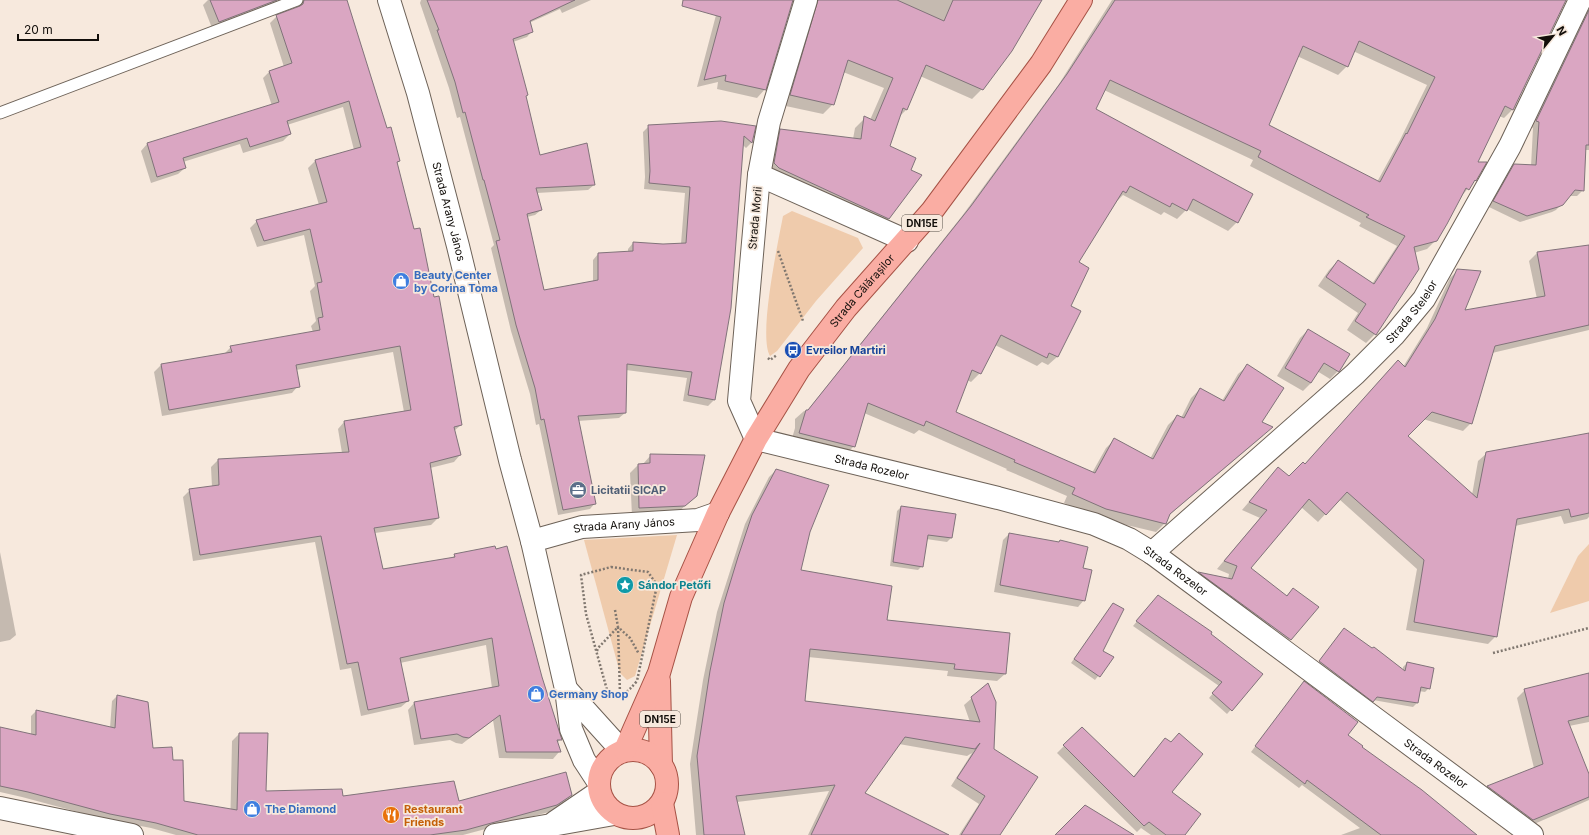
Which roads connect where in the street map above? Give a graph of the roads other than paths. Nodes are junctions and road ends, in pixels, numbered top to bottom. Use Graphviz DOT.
graph roads {
  1 [pos="297,0"];
  2 [pos="389,0"];
  3 [pos="806,0"];
  4 [pos="1080,0"];
  5 [pos="1580,0"];
  6 [pos="0,114"];
  7 [pos="759,175"];
  8 [pos="907,241"];
  9 [pos="756,439"];
  10 [pos="718,513"];
  11 [pos="532,541"];
  12 [pos="1152,553"];
  13 [pos="659,673"];
  14 [pos="566,689"];
  15 [pos="623,750"];
  16 [pos="661,765"];
  17 [pos="599,788"];
  18 [pos="662,803"];
  19 [pos="0,808"];
  20 [pos="620,816"];
  21 [pos="550,826"];
  22 [pos="132,835"];
  23 [pos="495,835"];
  24 [pos="641,835"];
  25 [pos="668,835"];
  26 [pos="1532,835"];
  1 -- 6 [label="lane"];
  2 -- 11 [label="street, Strada Arany János"];
  3 -- 7 [label="street, Strada Morii"];
  4 -- 8 [label="main road, Strada Călărașilor / DN15E"];
  5 -- 12 [label="street, Strada Stelelor"];
  7 -- 8 [label="street"];
  7 -- 9 [label="street, Strada Morii"];
  8 -- 9 [label="main road, Strada Călărașilor / DN15E"];
  9 -- 10 [label="main road, Strada Călărașilor / DN15E"];
  9 -- 12 [label="street, Strada Rozelor"];
  10 -- 11 [label="street, Strada Arany János"];
  10 -- 13 [label="main road, Strada Călărașilor / DN15E"];
  11 -- 14 [label="street, Strada Arany János"];
  12 -- 26 [label="street, Strada Rozelor"];
  13 -- 15 [label="main road, Strada Călărașilor / DN15E"];
  13 -- 16 [label="main road, Strada Călărașilor / DN15E"];
  14 -- 15 [label="street, Strada Arany János"];
  14 -- 17 [label="street, Strada Arany János"];
  15 -- 16 [label="main road"];
  15 -- 17 [label="main road"];
  16 -- 18 [label="main road"];
  17 -- 20 [label="main road"];
  17 -- 21 [label="street"];
  18 -- 20 [label="main road"];
  18 -- 25 [label="main road"];
  19 -- 22 [label="street"];
  20 -- 21 [label="street"];
  20 -- 24 [label="main road"];
  21 -- 23 [label="street"];
}
